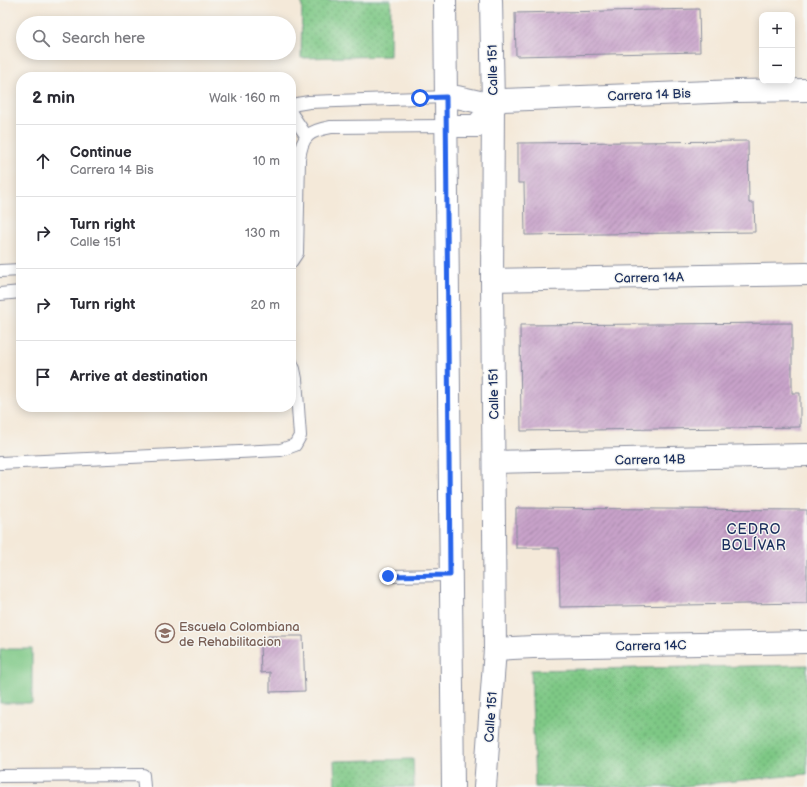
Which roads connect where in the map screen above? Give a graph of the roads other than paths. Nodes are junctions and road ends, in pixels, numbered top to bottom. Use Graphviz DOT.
graph roads {
  1 [pos="445,0"];
  2 [pos="491,0"];
  3 [pos="807,90"];
  4 [pos="446,97"];
  5 [pos="296,104"];
  6 [pos="493,105"];
  7 [pos="296,121"];
  8 [pos="446,126"];
  9 [pos="307,137"];
  10 [pos="296,254"];
  11 [pos="16,270"];
  12 [pos="0,271"];
  13 [pos="799,274"];
  14 [pos="492,280"];
  15 [pos="16,292"];
  16 [pos="0,294"];
  17 [pos="296,379"];
  18 [pos="807,455"];
  19 [pos="494,462"];
  20 [pos="0,463"];
  21 [pos="450,575"];
  22 [pos="388,576"];
  23 [pos="807,642"];
  24 [pos="495,649"];
  25 [pos="0,776"];
  26 [pos="144,787"];
  27 [pos="453,787"];
  28 [pos="485,787"];
  1 -- 4 [label="street"];
  2 -- 6 [label="street, Calle 151"];
  3 -- 6 [label="street, Carrera 14 Bis"];
  4 -- 5 [label="lane"];
  4 -- 6 [label="street"];
  4 -- 8 [label="street"];
  6 -- 8 [label="street"];
  6 -- 14 [label="street, Calle 151"];
  7 -- 9 [label="lane"];
  8 -- 9 [label="lane"];
  8 -- 21 [label="street"];
  9 -- 10 [label="lane"];
  11 -- 12 [label="lane"];
  13 -- 14 [label="street, Carrera 14A"];
  14 -- 19 [label="street, Calle 151"];
  15 -- 16 [label="lane"];
  17 -- 20 [label="lane"];
  18 -- 19 [label="street, Carrera 14B"];
  19 -- 24 [label="street, Calle 151"];
  21 -- 22 [label="lane"];
  21 -- 27 [label="street"];
  23 -- 24 [label="street, Carrera 14C"];
  24 -- 28 [label="street, Calle 151"];
  25 -- 26 [label="lane"];
}
